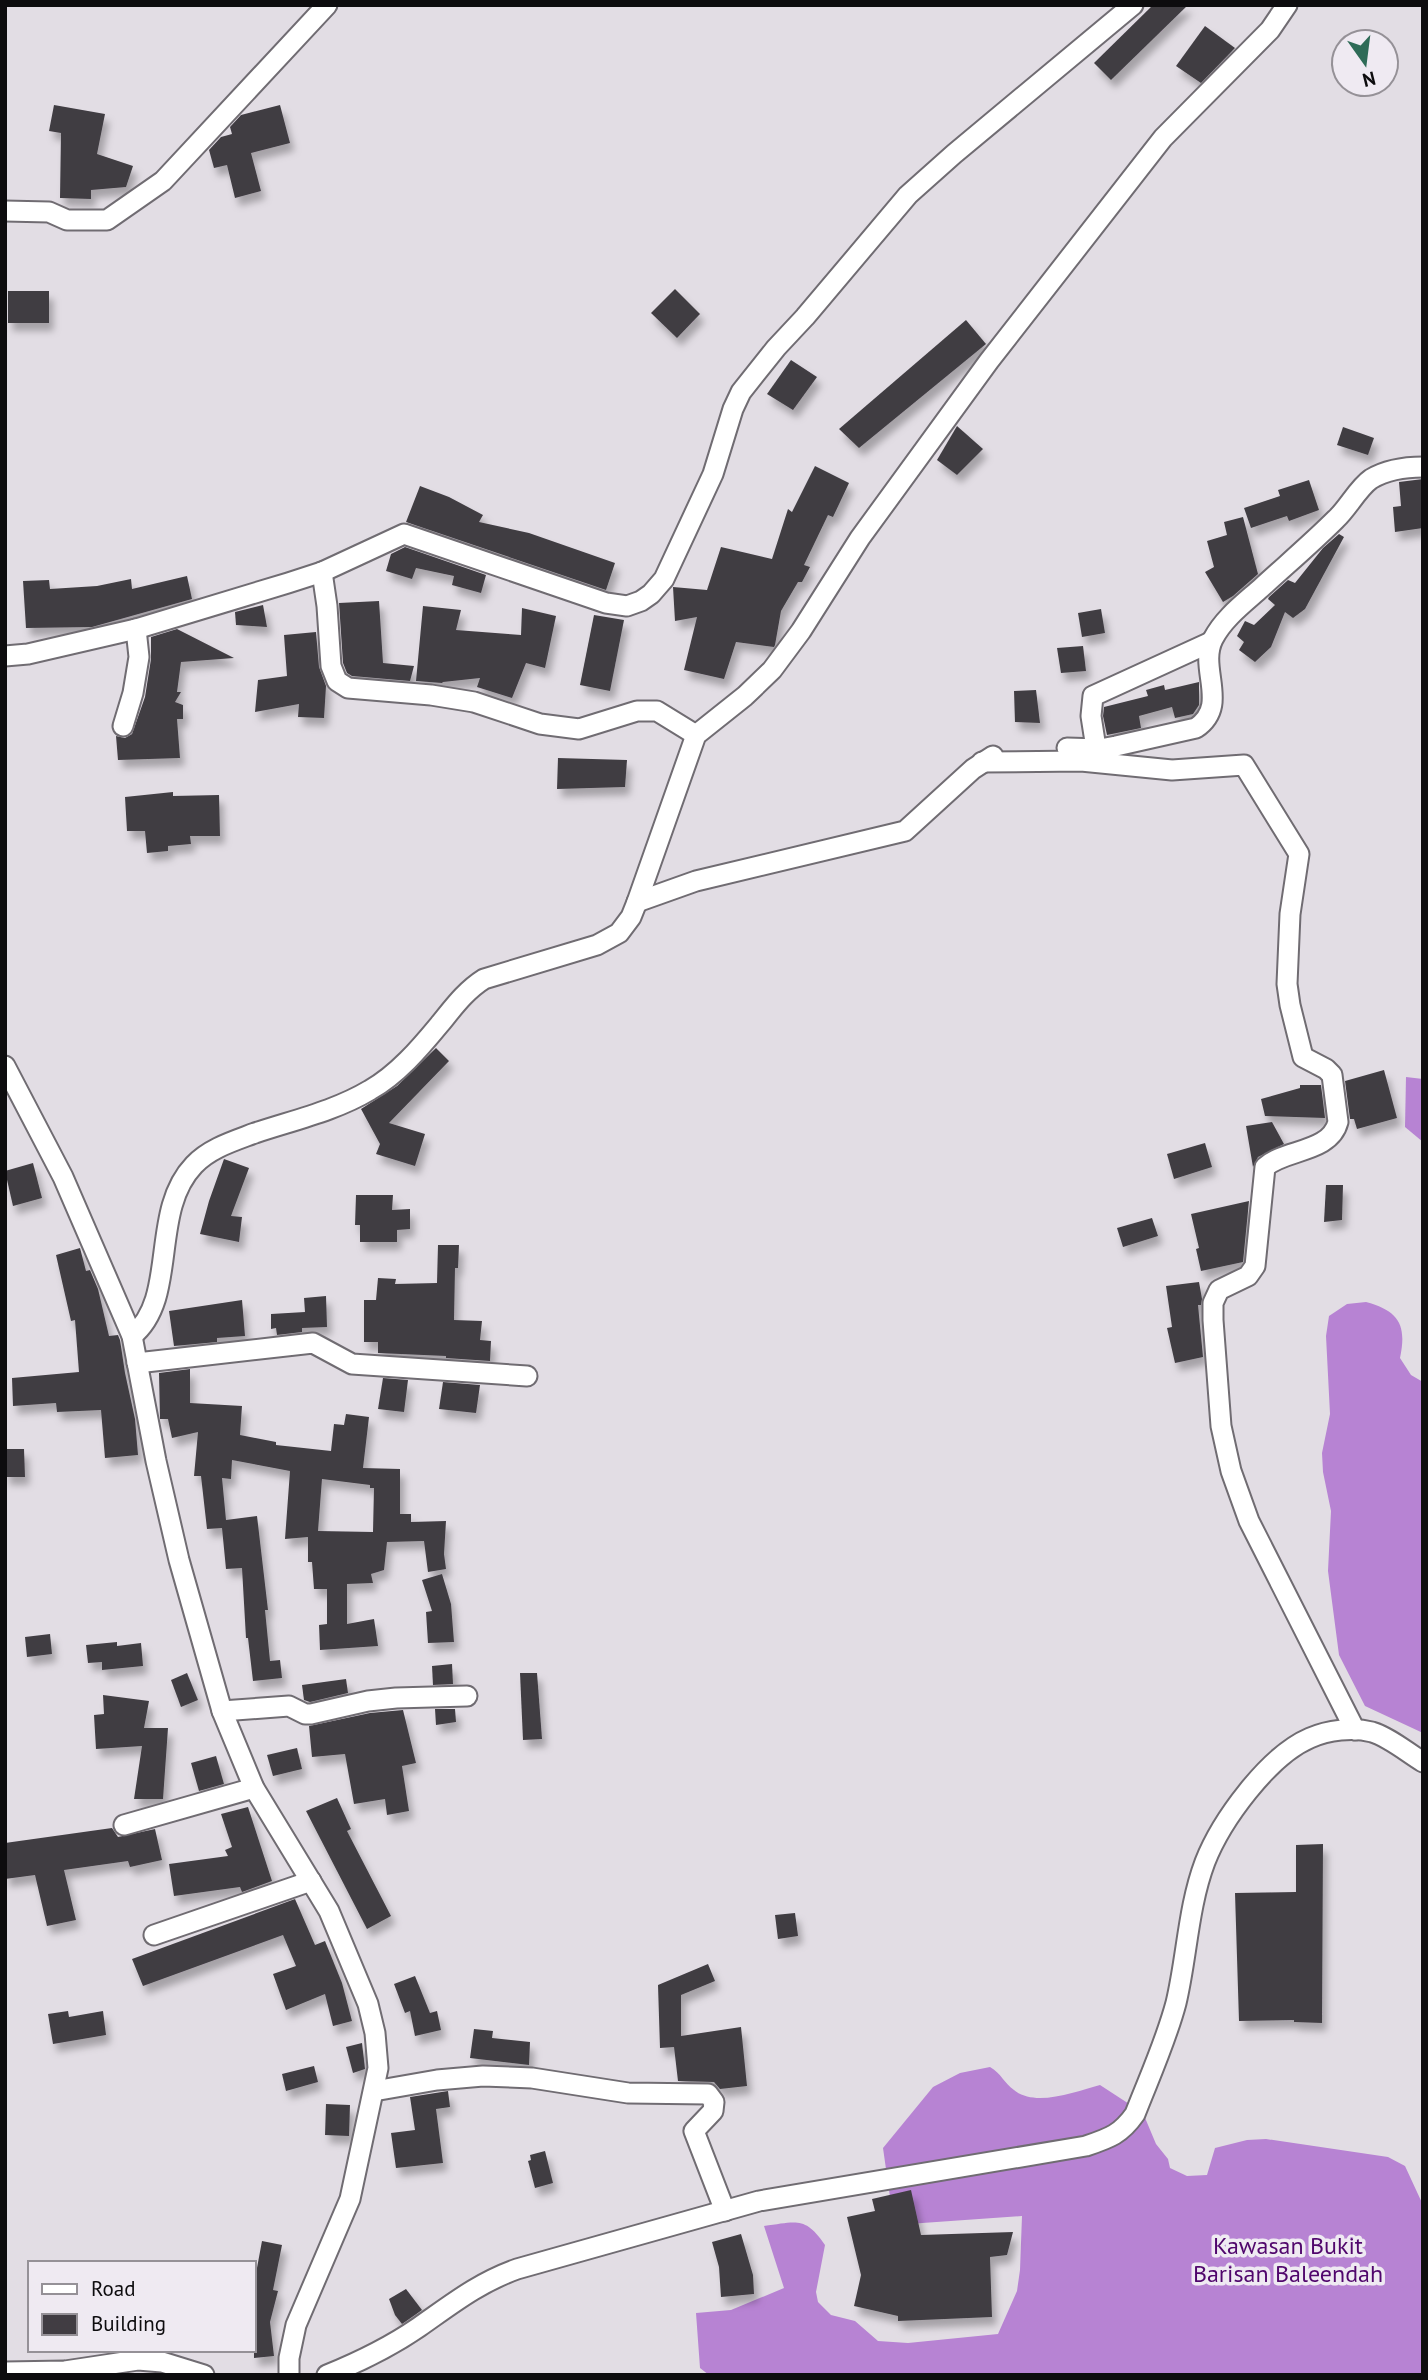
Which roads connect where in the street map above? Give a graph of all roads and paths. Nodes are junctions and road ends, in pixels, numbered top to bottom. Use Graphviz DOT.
graph roads {
  1 [pos="327,5"];
  2 [pos="1133,5"];
  3 [pos="1287,5"];
  4 [pos="5,211"];
  5 [pos="1423,467"];
  6 [pos="322,572"];
  7 [pos="136,629"];
  8 [pos="1211,642"];
  9 [pos="5,656"];
  10 [pos="123,726"];
  11 [pos="696,736"];
  12 [pos="1096,748"];
  13 [pos="982,762"];
  14 [pos="637,902"];
  15 [pos="5,1066"];
  16 [pos="132,1336"];
  17 [pos="137,1363"];
  18 [pos="527,1376"];
  19 [pos="467,1696"];
  20 [pos="222,1711"];
  21 [pos="1356,1730"];
  22 [pos="1423,1762"];
  23 [pos="254,1788"];
  24 [pos="124,1825"];
  25 [pos="311,1881"];
  26 [pos="154,1936"];
  27 [pos="374,2091"];
  28 [pos="725,2211"];
  29 [pos="5,2372"];
  30 [pos="204,2375"];
  31 [pos="289,2375"];
  32 [pos="327,2375"];
  1 -- 4 [label="street"];
  2 -- 6 [label="street"];
  3 -- 11 [label="street"];
  5 -- 8 [label="street"];
  6 -- 7 [label="street"];
  6 -- 11 [label="street"];
  7 -- 9 [label="street"];
  7 -- 10 [label="street"];
  8 -- 12 [label="street"];
  8 -- 12 [label="street"];
  11 -- 14 [label="street"];
  12 -- 13 [label="street"];
  13 -- 14 [label="street"];
  13 -- 21 [label="street"];
  14 -- 16 [label="street"];
  15 -- 16 [label="street"];
  16 -- 17 [label="street"];
  17 -- 18 [label="street"];
  17 -- 20 [label="street"];
  19 -- 20 [label="street"];
  20 -- 23 [label="street"];
  21 -- 22 [label="street"];
  21 -- 28 [label="street"];
  23 -- 24 [label="street"];
  23 -- 25 [label="street"];
  25 -- 26 [label="street"];
  25 -- 27 [label="street"];
  27 -- 28 [label="street"];
  27 -- 31 [label="street"];
  28 -- 32 [label="street"];
  29 -- 30 [label="street"];
}
